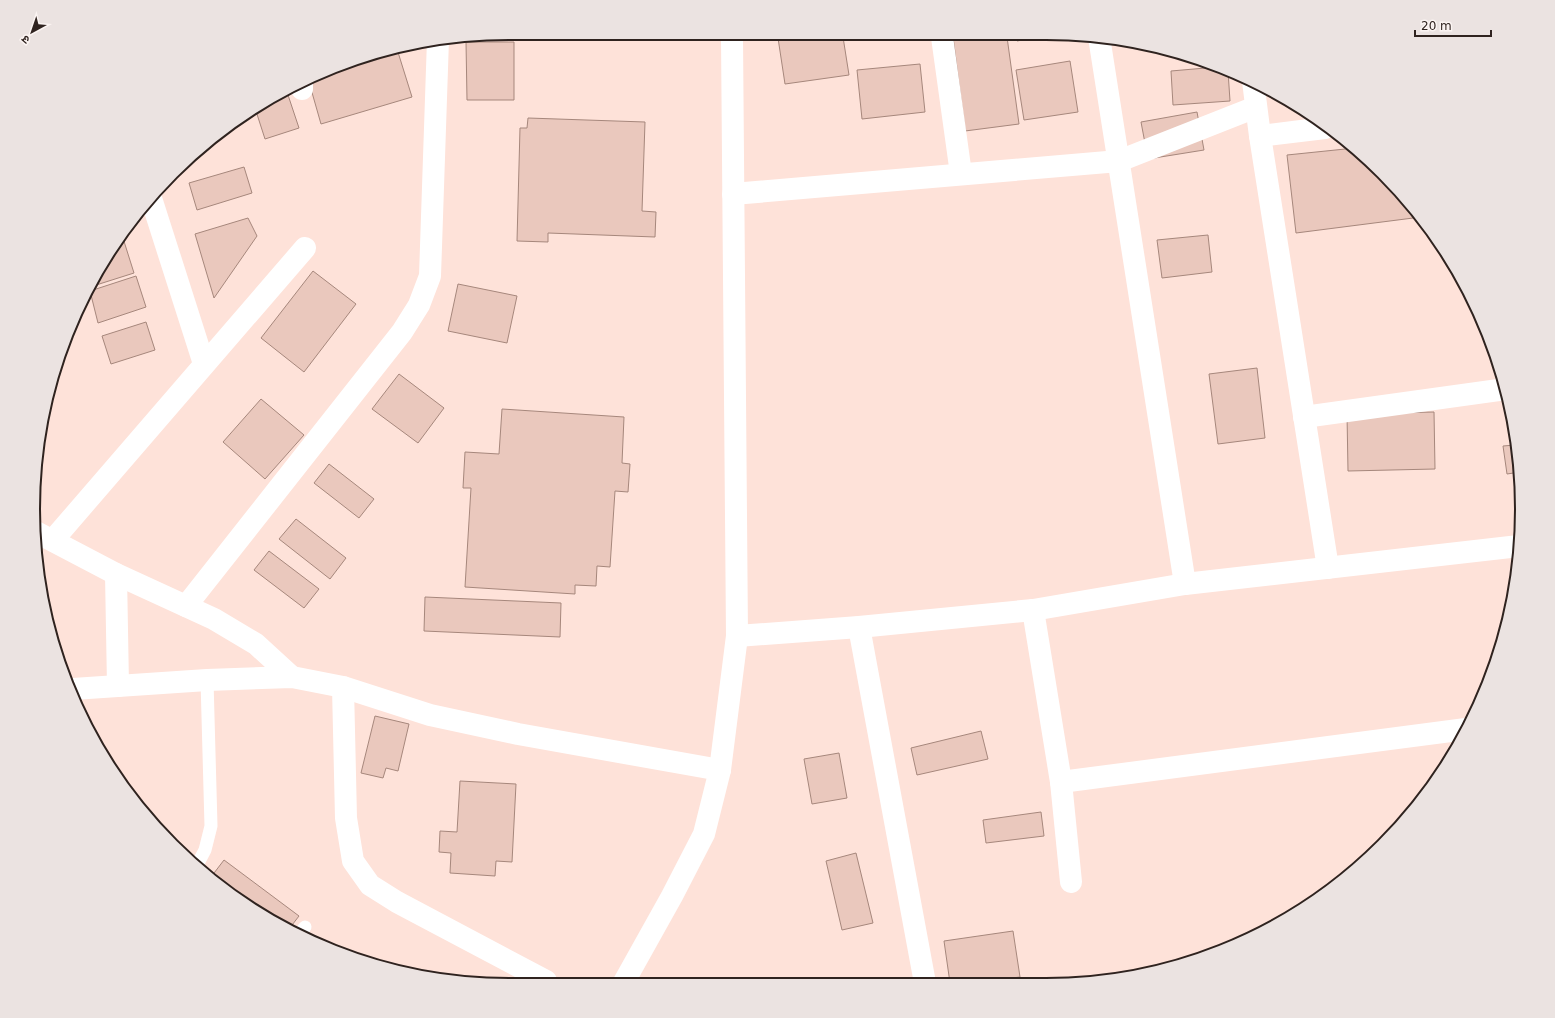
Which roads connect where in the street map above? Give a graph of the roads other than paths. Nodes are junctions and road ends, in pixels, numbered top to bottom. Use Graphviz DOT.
graph roads {
  1 [pos="732,40"];
  2 [pos="942,40"];
  3 [pos="1101,43"];
  4 [pos="438,46"];
  5 [pos="1254,88"];
  6 [pos="1256,107"];
  7 [pos="1320,129"];
  8 [pos="1260,136"];
  9 [pos="1119,161"];
  10 [pos="961,174"];
  11 [pos="733,194"];
  12 [pos="153,204"];
  13 [pos="305,248"];
  14 [pos="204,364"];
  15 [pos="1499,390"];
  16 [pos="1304,417"];
  17 [pos="43,535"];
  18 [pos="1513,547"];
  19 [pos="1328,568"];
  20 [pos="116,574"];
  21 [pos="1185,584"];
  22 [pos="186,606"];
  23 [pos="1032,610"];
  24 [pos="859,627"];
  25 [pos="737,636"];
  26 [pos="292,677"];
  27 [pos="207,680"];
  28 [pos="118,686"];
  29 [pos="343,687"];
  30 [pos="76,689"];
  31 [pos="1460,730"];
  32 [pos="720,770"];
  33 [pos="1061,782"];
  34 [pos="199,861"];
  35 [pos="1071,882"];
  36 [pos="540,978"];
  37 [pos="626,978"];
  38 [pos="924,978"];
  1 -- 11 [label="street"];
  2 -- 10 [label="street"];
  3 -- 9 [label="street"];
  4 -- 22 [label="street"];
  5 -- 6 [label="street"];
  6 -- 8 [label="street"];
  6 -- 9 [label="street"];
  7 -- 8 [label="street"];
  8 -- 16 [label="street"];
  9 -- 10 [label="street"];
  9 -- 21 [label="street"];
  10 -- 11 [label="street"];
  11 -- 25 [label="street"];
  12 -- 14 [label="street"];
  13 -- 14 [label="street"];
  14 -- 17 [label="street"];
  15 -- 16 [label="street"];
  16 -- 19 [label="street"];
  17 -- 20 [label="street"];
  18 -- 19 [label="street"];
  19 -- 21 [label="street"];
  20 -- 22 [label="street"];
  20 -- 28 [label="street"];
  21 -- 23 [label="street"];
  22 -- 26 [label="street"];
  23 -- 24 [label="street"];
  23 -- 33 [label="street"];
  24 -- 25 [label="street"];
  24 -- 38 [label="street"];
  25 -- 32 [label="street"];
  26 -- 27 [label="street"];
  26 -- 29 [label="street"];
  27 -- 28 [label="street"];
  27 -- 34 [label="lane"];
  28 -- 30 [label="street"];
  29 -- 32 [label="street"];
  29 -- 36 [label="street"];
  31 -- 33 [label="street"];
  32 -- 37 [label="street"];
  33 -- 35 [label="street"];
}
